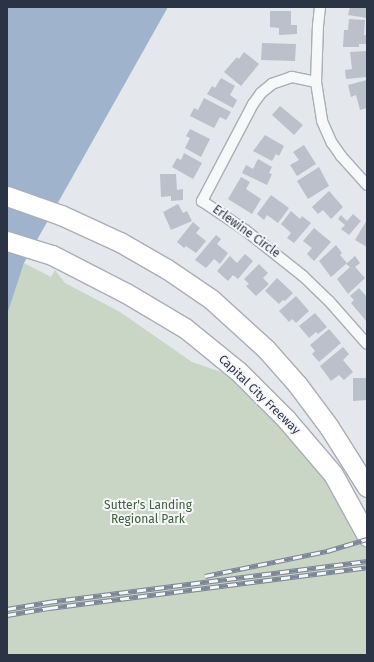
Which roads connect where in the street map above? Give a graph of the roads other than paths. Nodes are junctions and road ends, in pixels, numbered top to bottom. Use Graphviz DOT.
graph roads {
  1 [pos="320,7"];
  2 [pos="316,82"];
  3 [pos="367,185"];
  4 [pos="7,196"];
  5 [pos="7,241"];
  6 [pos="367,344"];
  7 [pos="367,487"];
  8 [pos="367,536"];
  1 -- 2 [label="street"];
  2 -- 3 [label="street"];
  2 -- 6 [label="street, Erlewine Circle"];
  4 -- 7 [label="highway"];
  5 -- 8 [label="highway, Capital City Freeway"];
}
